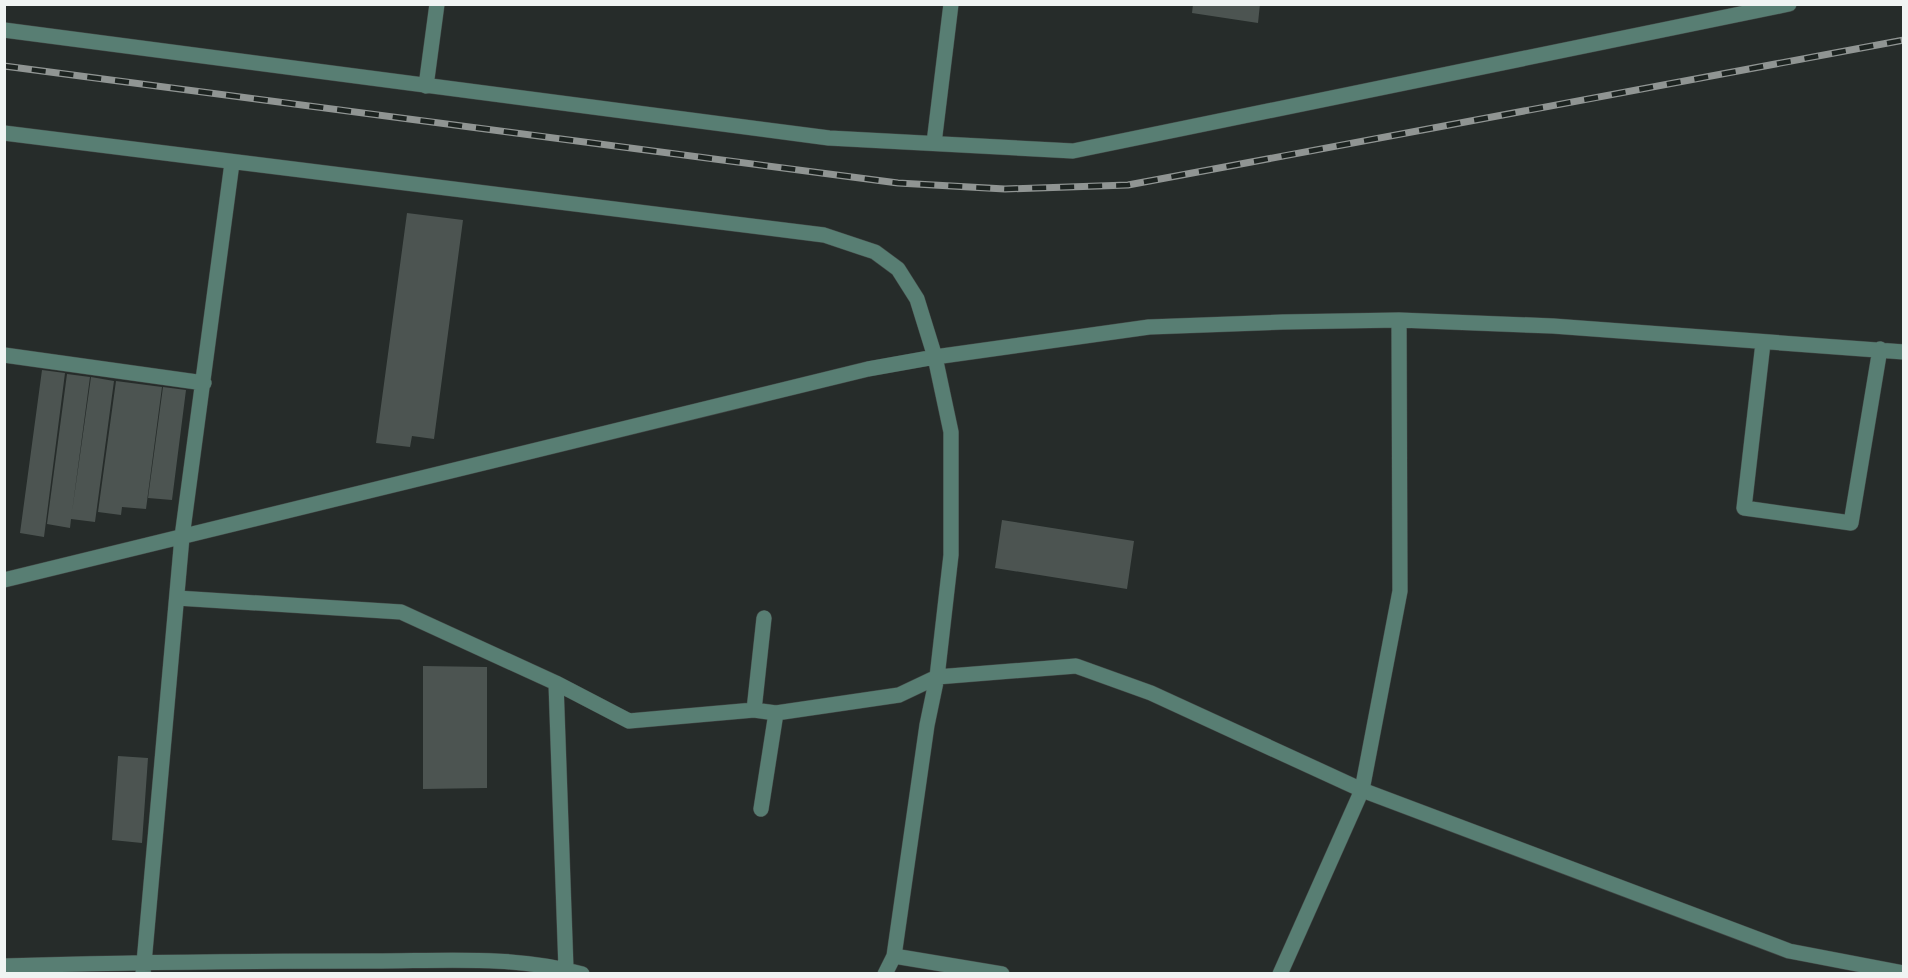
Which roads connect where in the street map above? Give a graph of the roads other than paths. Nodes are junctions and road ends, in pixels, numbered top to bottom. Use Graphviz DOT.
graph roads {
  1 [pos="437,4"];
  2 [pos="951,4"];
  3 [pos="1789,4"];
  4 [pos="4,30"];
  5 [pos="426,86"];
  6 [pos="4,133"];
  7 [pos="934,143"];
  8 [pos="232,163"];
  9 [pos="1399,320"];
  10 [pos="1763,343"];
  11 [pos="1880,349"];
  12 [pos="1904,352"];
  13 [pos="4,356"];
  14 [pos="935,357"];
  15 [pos="204,383"];
  16 [pos="182,537"];
  17 [pos="4,580"];
  18 [pos="177,598"];
  19 [pos="764,618"];
  20 [pos="937,677"];
  21 [pos="556,683"];
  22 [pos="754,710"];
  23 [pos="776,713"];
  24 [pos="1362,790"];
  25 [pos="761,809"];
  26 [pos="894,956"];
  27 [pos="4,966"];
  28 [pos="144,967"];
  29 [pos="490,968"];
  30 [pos="566,969"];
  31 [pos="1904,973"];
  32 [pos="582,974"];
  33 [pos="885,974"];
  34 [pos="1002,974"];
  35 [pos="1280,974"];
  1 -- 5 [label="street"];
  2 -- 7 [label="street"];
  3 -- 7 [label="street"];
  4 -- 5 [label="street"];
  5 -- 7 [label="street"];
  6 -- 8 [label="street"];
  8 -- 14 [label="street"];
  8 -- 15 [label="street"];
  9 -- 10 [label="street"];
  9 -- 14 [label="street"];
  9 -- 24 [label="street"];
  10 -- 11 [label="street"];
  10 -- 11 [label="street"];
  11 -- 12 [label="street"];
  13 -- 15 [label="street"];
  14 -- 16 [label="street"];
  14 -- 20 [label="street"];
  15 -- 16 [label="street"];
  16 -- 17 [label="street"];
  16 -- 18 [label="street"];
  18 -- 21 [label="street"];
  18 -- 28 [label="street"];
  19 -- 22 [label="street"];
  20 -- 23 [label="street"];
  20 -- 24 [label="street"];
  20 -- 26 [label="street"];
  21 -- 22 [label="street"];
  21 -- 30 [label="street"];
  22 -- 23 [label="street"];
  23 -- 25 [label="street"];
  24 -- 31 [label="street"];
  24 -- 35 [label="street"];
  26 -- 33 [label="street"];
  26 -- 34 [label="street"];
  27 -- 28 [label="street"];
  28 -- 29 [label="street"];
  29 -- 30 [label="street"];
  30 -- 32 [label="street"];
}
